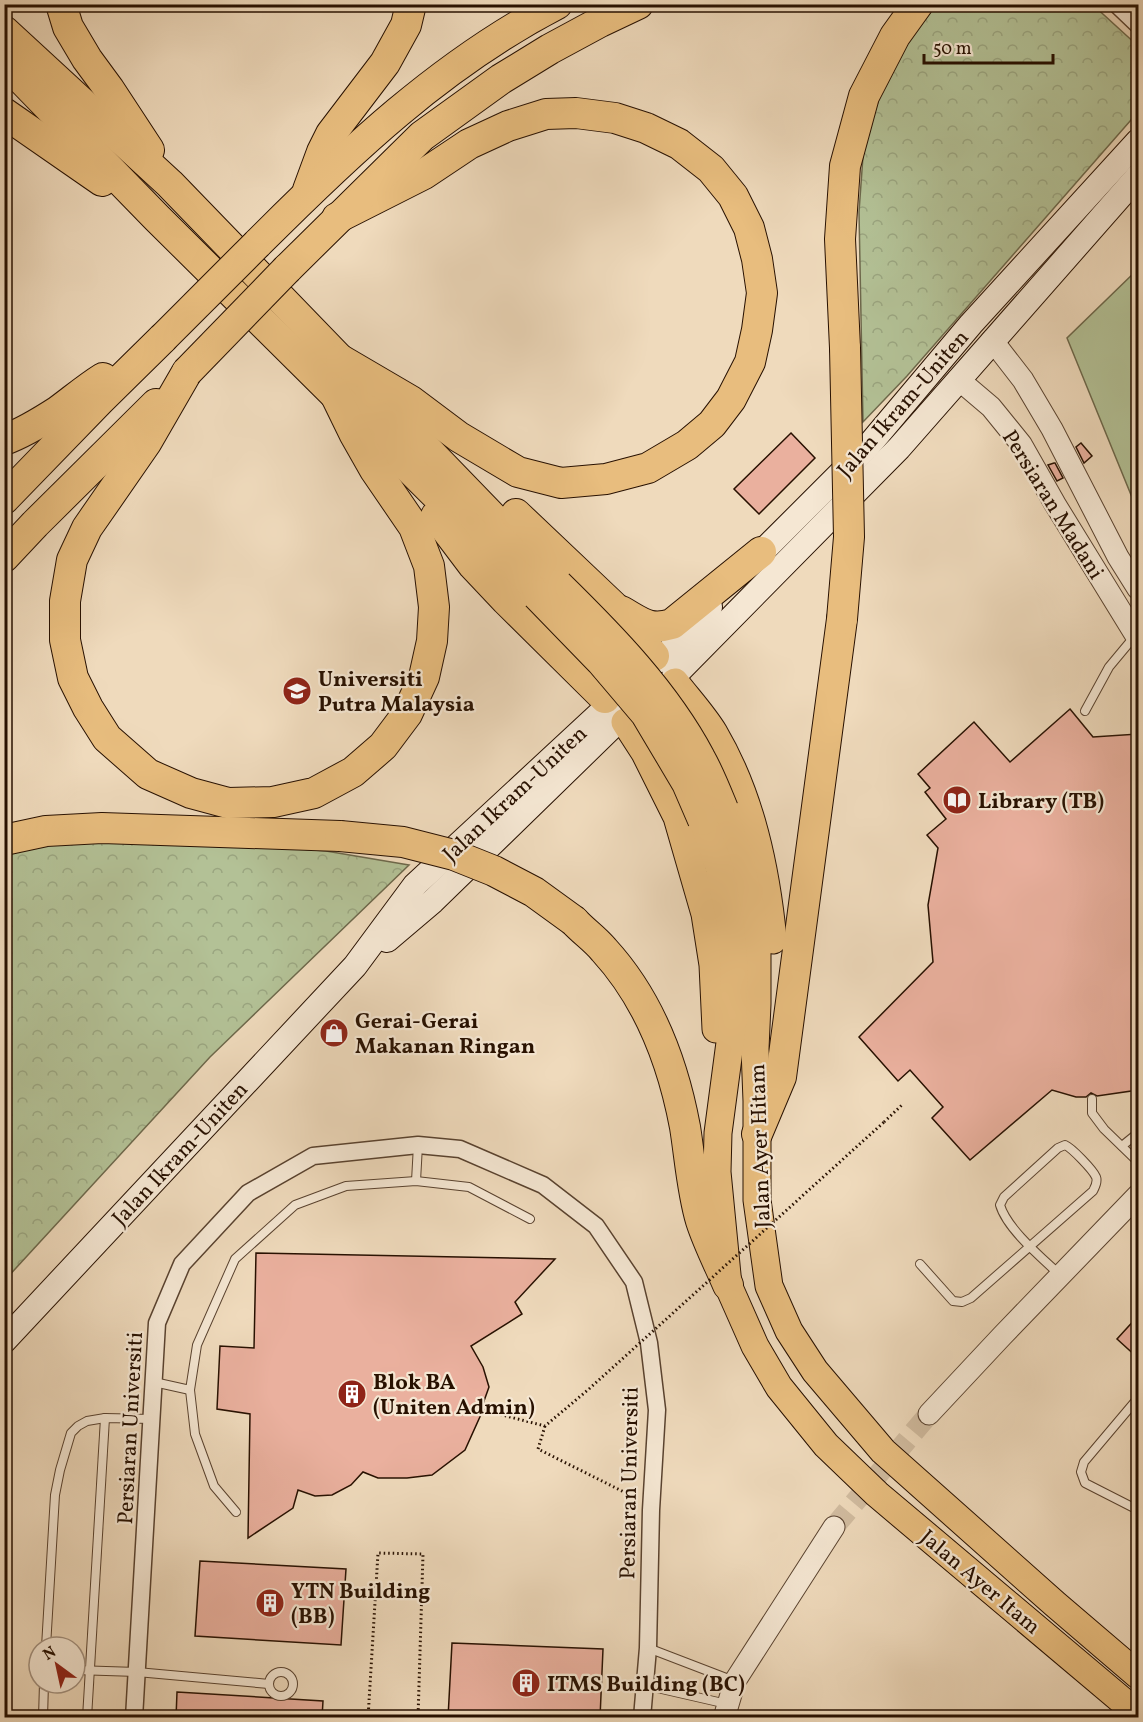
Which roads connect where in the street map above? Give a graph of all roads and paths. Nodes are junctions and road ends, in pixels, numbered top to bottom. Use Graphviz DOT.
graph roads {
  1 [pos="61,4"];
  2 [pos="411,4"];
  3 [pos="557,4"];
  4 [pos="638,4"];
  5 [pos="918,4"];
  6 [pos="1116,4"];
  7 [pos="1138,25"];
  8 [pos="4,31"];
  9 [pos="4,61"];
  10 [pos="4,113"];
  11 [pos="1138,141"];
  12 [pos="1138,176"];
  13 [pos="170,184"];
  14 [pos="306,195"];
  15 [pos="157,218"];
  16 [pos="337,218"];
  17 [pos="992,340"];
  18 [pos="155,346"];
  19 [pos="341,360"];
  20 [pos="187,372"];
  21 [pos="958,379"];
  22 [pos="368,387"];
  23 [pos="334,392"];
  24 [pos="368,427"];
  25 [pos="1052,429"];
  26 [pos="4,440"];
  27 [pos="1021,444"];
  28 [pos="1084,490"];
  29 [pos="4,499"];
  30 [pos="1055,504"];
  31 [pos="761,552"];
  32 [pos="4,557"];
  33 [pos="1138,589"];
  34 [pos="548,590"];
  35 [pos="613,606"];
  36 [pos="1137,635"];
  37 [pos="666,669"];
  38 [pos="615,711"];
  39 [pos="1085,711"];
  40 [pos="713,814"];
  41 [pos="4,840"];
  42 [pos="1092,1099"];
  43 [pos="721,1101"];
  44 [pos="757,1101"];
  45 [pos="903,1104"];
  46 [pos="1138,1133"];
  47 [pos="757,1134"];
  48 [pos="418,1144"];
  49 [pos="1122,1146"];
  50 [pos="1138,1162"];
  51 [pos="416,1181"];
  52 [pos="1138,1195"];
  53 [pos="530,1219"];
  54 [pos="1029,1246"];
  55 [pos="920,1264"];
  56 [pos="1060,1275"];
  57 [pos="728,1285"];
  58 [pos="4,1341"];
  59 [pos="154,1382"];
  60 [pos="190,1390"];
  61 [pos="1138,1398"];
  62 [pos="483,1410"];
  63 [pos="929,1414"];
  64 [pos="105,1418"];
  65 [pos="152,1419"];
  66 [pos="545,1426"];
  67 [pos="826,1445"];
  68 [pos="883,1451"];
  69 [pos="626,1493"];
  70 [pos="1138,1510"];
  71 [pos="236,1512"];
  72 [pos="834,1527"];
  73 [pos="47,1635"];
  74 [pos="648,1648"];
  75 [pos="89,1670"];
  76 [pos="137,1672"];
  77 [pos="1138,1675"];
  78 [pos="735,1682"];
  79 [pos="269,1684"];
  80 [pos="644,1685"];
  81 [pos="44,1695"];
  82 [pos="725,1711"];
  83 [pos="1138,1714"];
  84 [pos="44,1718"];
  85 [pos="87,1718"];
  86 [pos="134,1718"];
  87 [pos="368,1718"];
  88 [pos="418,1718"];
  89 [pos="642,1718"];
  1 -- 13 [label="highway"];
  2 -- 14 [label="highway"];
  3 -- 14 [label="highway"];
  4 -- 16 [label="highway"];
  5 -- 47 [label="highway, bridge"];
  6 -- 7 [label="street"];
  8 -- 13 [label="highway"];
  9 -- 15 [label="highway"];
  10 -- 15 [label="highway"];
  11 -- 31 [label="main road, Jalan Ikram-Uniten"];
  12 -- 17 [label="main road, Jalan Ikram-Uniten"];
  13 -- 19 [label="highway"];
  14 -- 18 [label="highway, bridge"];
  15 -- 23 [label="highway"];
  16 -- 19 [label="highway"];
  16 -- 20 [label="highway, bridge"];
  17 -- 21 [label="main road, Jalan Ikram-Uniten"];
  17 -- 25 [label="street, Persiaran Madani"];
  18 -- 26 [label="highway"];
  18 -- 29 [label="highway"];
  19 -- 22 [label="highway"];
  20 -- 23 [label="highway"];
  20 -- 32 [label="highway"];
  21 -- 27 [label="street, Persiaran Madani"];
  21 -- 37 [label="main road, Jalan Ikram-Uniten"];
  22 -- 34 [label="highway"];
  22 -- 35 [label="highway"];
  23 -- 24 [label="highway"];
  24 -- 34 [label="highway"];
  24 -- 38 [label="highway"];
  25 -- 27 [label="street"];
  25 -- 28 [label="street, Persiaran Madani"];
  27 -- 30 [label="street, Persiaran Madani"];
  28 -- 30 [label="street"];
  28 -- 33 [label="street, Persiaran Madani"];
  30 -- 36 [label="street, Persiaran Madani"];
  31 -- 35 [label="highway"];
  31 -- 37 [label="main road, Jalan Ikram-Uniten"];
  34 -- 40 [label="highway, bridge"];
  35 -- 37 [label="highway"];
  36 -- 39 [label="lane"];
  37 -- 38 [label="main road"];
  37 -- 38 [label="main road"];
  37 -- 44 [label="main road"];
  38 -- 43 [label="main road"];
  38 -- 58 [label="main road, Jalan Ikram-Uniten"];
  40 -- 43 [label="main road, Jalan Ayer Hitam"];
  40 -- 44 [label="main road, Jalan Ayer Hitam"];
  41 -- 57 [label="highway, bridge"];
  42 -- 49 [label="lane"];
  43 -- 57 [label="main road, Jalan Ayer Hitam"];
  44 -- 47 [label="main road, Jalan Ayer Hitam"];
  45 -- 66 [label="path, bridge"];
  46 -- 49 [label="lane"];
  47 -- 68 [label="main road, Jalan Ayer Hitam"];
  48 -- 51 [label="lane"];
  48 -- 59 [label="street, Persiaran Universiti"];
  48 -- 74 [label="street, Persiaran Universiti"];
  49 -- 50 [label="lane"];
  51 -- 53 [label="lane"];
  51 -- 60 [label="lane"];
  52 -- 56 [label="street"];
  54 -- 54 [label="lane"];
  54 -- 55 [label="lane"];
  54 -- 56 [label="lane"];
  56 -- 63 [label="street"];
  57 -- 67 [label="main road, Jalan Ayer Hitam"];
  59 -- 60 [label="lane"];
  59 -- 65 [label="street, Persiaran Universiti"];
  60 -- 71 [label="lane"];
  61 -- 70 [label="lane"];
  62 -- 66 [label="path"];
  64 -- 65 [label="lane"];
  64 -- 73 [label="lane"];
  64 -- 75 [label="lane"];
  65 -- 76 [label="street, Persiaran Universiti"];
  66 -- 69 [label="path"];
  67 -- 83 [label="main road, Jalan Ayer Itam"];
  68 -- 77 [label="main road, Jalan Ayer Itam"];
  72 -- 78 [label="street"];
  74 -- 78 [label="lane"];
  74 -- 80 [label="street, Persiaran Universiti"];
  75 -- 76 [label="lane"];
  75 -- 85 [label="lane"];
  76 -- 79 [label="lane"];
  76 -- 86 [label="street, Persiaran Universiti"];
  78 -- 82 [label="street"];
  80 -- 82 [label="lane"];
  80 -- 89 [label="street, Persiaran Universiti"];
  81 -- 84 [label="lane"];
  87 -- 88 [label="path"];
}
